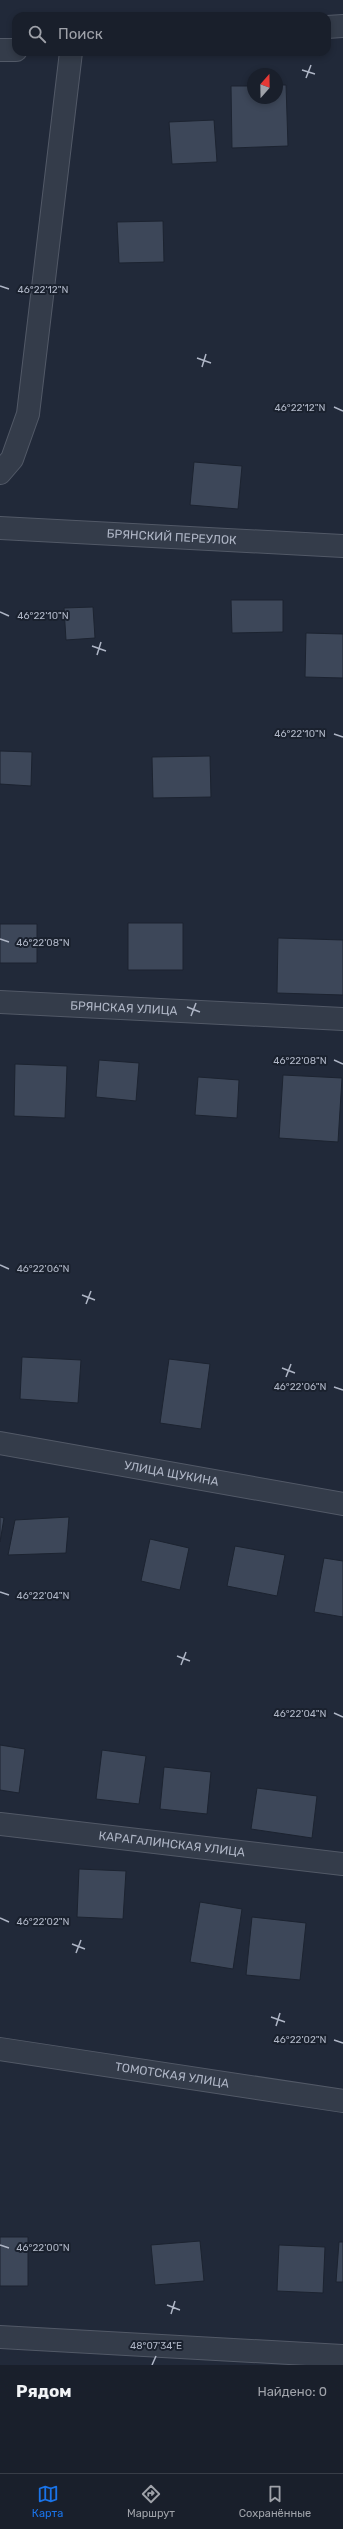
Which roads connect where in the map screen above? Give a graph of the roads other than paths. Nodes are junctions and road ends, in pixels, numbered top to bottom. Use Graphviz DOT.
graph roads {
  1 [pos="343,26"];
  2 [pos="331,27"];
  3 [pos="0,50"];
  4 [pos="12,50"];
  5 [pos="71,56"];
  6 [pos="0,473"];
  7 [pos="0,528"];
  8 [pos="343,546"];
  9 [pos="0,1002"];
  10 [pos="343,1019"];
  11 [pos="0,1443"];
  12 [pos="343,1504"];
  13 [pos="0,1824"];
  14 [pos="343,1864"];
  15 [pos="0,2049"];
  16 [pos="343,2101"];
  17 [pos="0,2337"];
  18 [pos="343,2356"];
  1 -- 2 [label="street"];
  3 -- 4 [label="street"];
  5 -- 6 [label="street"];
  7 -- 8 [label="street, БРЯНСКИЙ ПЕРЕУЛОК"];
  9 -- 10 [label="street, БРЯНСКАЯ УЛИЦА"];
  11 -- 12 [label="street, УЛИЦА ЩУКИНА"];
  13 -- 14 [label="street, КАРАГАЛИНСКАЯ УЛИЦА"];
  15 -- 16 [label="street, ТОМОТСКАЯ УЛИЦА"];
  17 -- 18 [label="street"];
}
